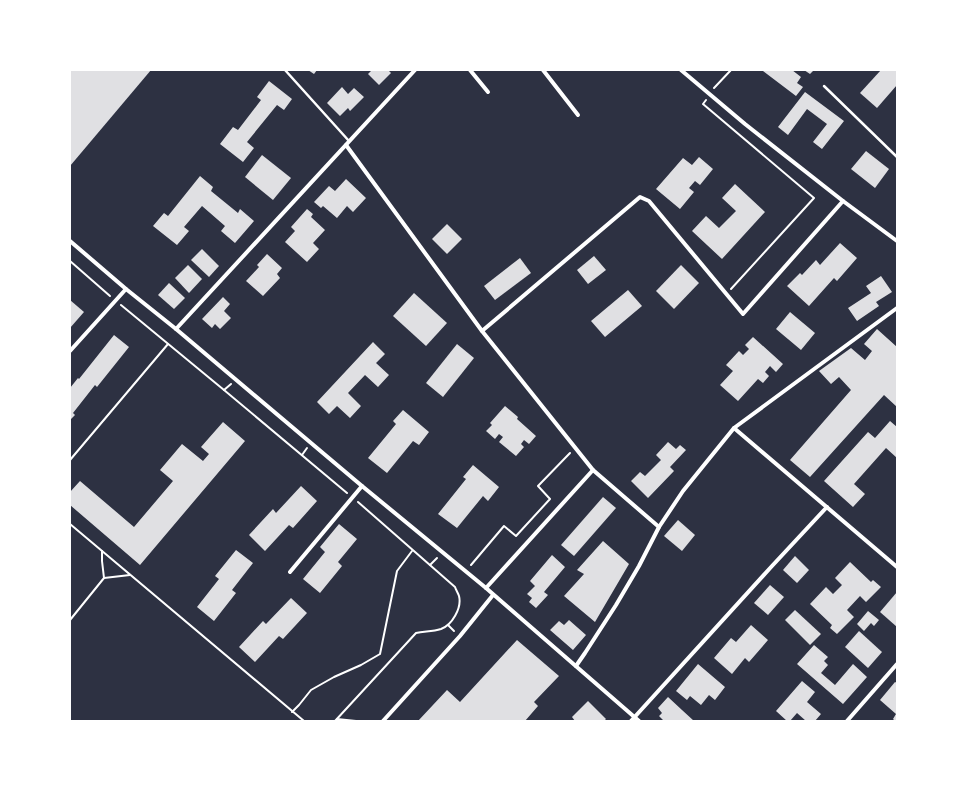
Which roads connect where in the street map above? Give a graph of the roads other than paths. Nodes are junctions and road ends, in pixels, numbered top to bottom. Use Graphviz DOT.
graph roads {
  1 [pos="285,70"];
  2 [pos="415,70"];
  3 [pos="470,70"];
  4 [pos="543,70"];
  5 [pos="681,70"];
  6 [pos="824,86"];
  7 [pos="488,92"];
  8 [pos="578,114"];
  9 [pos="348,143"];
  10 [pos="897,157"];
  11 [pos="843,201"];
  12 [pos="70,241"];
  13 [pos="897,241"];
  14 [pos="126,289"];
  15 [pos="897,308"];
  16 [pos="176,329"];
  17 [pos="482,332"];
  18 [pos="70,351"];
  19 [pos="734,428"];
  20 [pos="592,470"];
  21 [pos="362,486"];
  22 [pos="826,507"];
  23 [pos="659,527"];
  24 [pos="897,567"];
  25 [pos="290,572"];
  26 [pos="486,588"];
  27 [pos="493,595"];
  28 [pos="897,664"];
  29 [pos="576,666"];
  30 [pos="635,717"];
  31 [pos="383,721"];
  32 [pos="631,721"];
  33 [pos="639,721"];
  34 [pos="847,721"];
  1 -- 9 [label="lane"];
  2 -- 9 [label="street"];
  3 -- 7 [label="street"];
  4 -- 8 [label="street"];
  5 -- 11 [label="street"];
  6 -- 10 [label="lane"];
  9 -- 16 [label="street"];
  9 -- 17 [label="street"];
  11 -- 13 [label="street"];
  11 -- 17 [label="street"];
  12 -- 14 [label="street"];
  14 -- 16 [label="street"];
  14 -- 18 [label="street"];
  15 -- 19 [label="street"];
  16 -- 21 [label="street"];
  17 -- 20 [label="street"];
  19 -- 22 [label="street"];
  19 -- 23 [label="street"];
  20 -- 23 [label="street"];
  20 -- 26 [label="street"];
  21 -- 25 [label="street"];
  21 -- 26 [label="street"];
  22 -- 24 [label="street"];
  22 -- 30 [label="street"];
  23 -- 29 [label="street"];
  26 -- 27 [label="street"];
  27 -- 29 [label="street"];
  27 -- 31 [label="street"];
  28 -- 34 [label="street"];
  29 -- 30 [label="street"];
  30 -- 32 [label="street"];
  30 -- 33 [label="street"];
}
